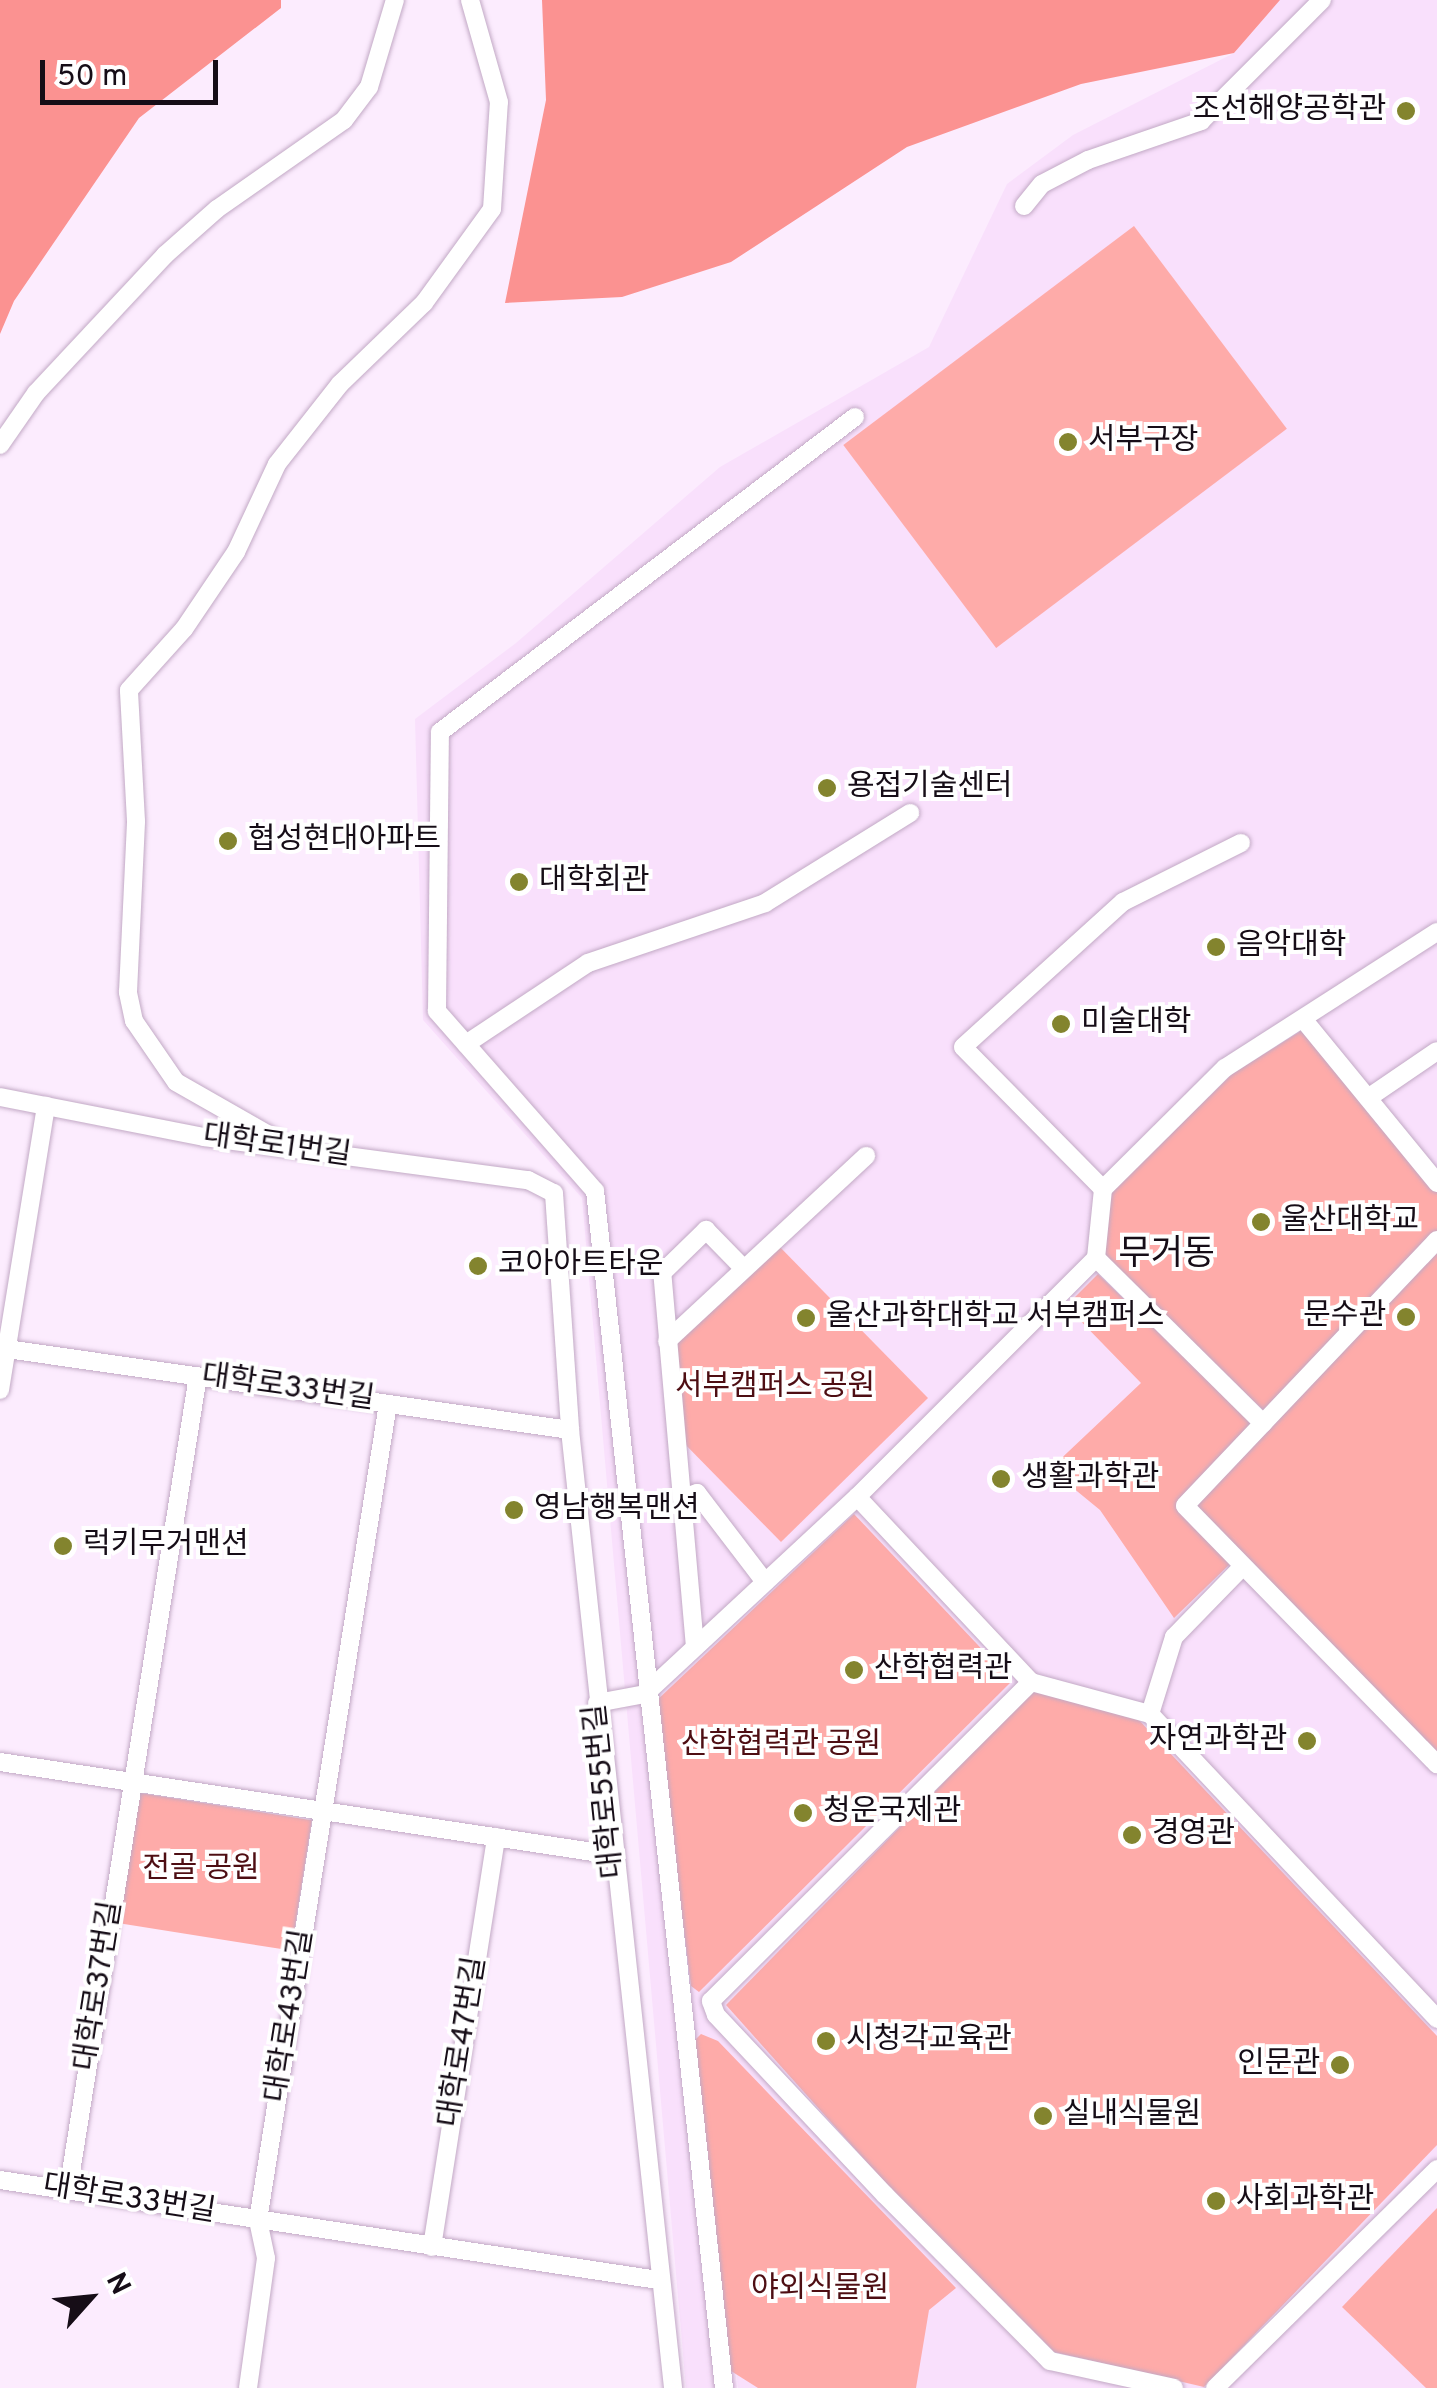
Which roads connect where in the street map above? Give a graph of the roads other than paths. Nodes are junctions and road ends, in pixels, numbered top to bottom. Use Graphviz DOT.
graph roads {
  1 [pos="395,0"];
  2 [pos="470,0"];
  3 [pos="1322,0"];
  4 [pos="1024,206"];
  5 [pos="855,417"];
  6 [pos="0,445"];
  7 [pos="910,813"];
  8 [pos="1241,844"];
  9 [pos="1437,932"];
  10 [pos="1303,1019"];
  11 [pos="466,1044"];
  12 [pos="1437,1052"];
  13 [pos="0,1097"];
  14 [pos="1368,1098"];
  15 [pos="46,1106"];
  16 [pos="294,1149"];
  17 [pos="866,1156"];
  18 [pos="1437,1183"];
  19 [pos="1104,1189"];
  20 [pos="554,1192"];
  21 [pos="1437,1240"];
  22 [pos="1096,1258"];
  23 [pos="744,1269"];
  24 [pos="666,1341"];
  25 [pos="3,1349"];
  26 [pos="198,1376"];
  27 [pos="0,1390"];
  28 [pos="388,1404"];
  29 [pos="1264,1423"];
  30 [pos="570,1430"];
  31 [pos="682,1498"];
  32 [pos="857,1498"];
  33 [pos="1241,1568"];
  34 [pos="765,1582"];
  35 [pos="695,1647"];
  36 [pos="1031,1682"];
  37 [pos="645,1694"];
  38 [pos="598,1702"];
  39 [pos="1150,1714"];
  40 [pos="0,1762"];
  41 [pos="1437,1764"];
  42 [pos="133,1782"];
  43 [pos="323,1811"];
  44 [pos="496,1838"];
  45 [pos="613,1855"];
  46 [pos="710,2001"];
  47 [pos="1437,2019"];
  48 [pos="685,2027"];
  49 [pos="1437,2168"];
  50 [pos="0,2180"];
  51 [pos="68,2191"];
  52 [pos="258,2220"];
  53 [pos="432,2247"];
  54 [pos="658,2280"];
  55 [pos="248,2388"];
  56 [pos="673,2388"];
  57 [pos="724,2388"];
  58 [pos="1174,2388"];
  59 [pos="1216,2388"];
  1 -- 6 [label="street"];
  2 -- 16 [label="street"];
  3 -- 4 [label="street"];
  5 -- 11 [label="street"];
  7 -- 11 [label="street"];
  8 -- 19 [label="street"];
  9 -- 10 [label="street"];
  10 -- 14 [label="street"];
  10 -- 19 [label="street"];
  11 -- 37 [label="street"];
  12 -- 14 [label="street"];
  13 -- 15 [label="street, 대학로1번길"];
  14 -- 18 [label="street"];
  15 -- 16 [label="street, 대학로1번길"];
  15 -- 25 [label="street"];
  16 -- 20 [label="street, 대학로1번길"];
  17 -- 23 [label="street"];
  19 -- 22 [label="street"];
  20 -- 30 [label="street, 대학로55번길"];
  21 -- 29 [label="street"];
  22 -- 29 [label="street"];
  22 -- 32 [label="street"];
  23 -- 24 [label="street"];
  23 -- 24 [label="street"];
  24 -- 31 [label="street"];
  25 -- 26 [label="street, 대학로33번길"];
  25 -- 27 [label="street"];
  26 -- 28 [label="street, 대학로33번길"];
  26 -- 42 [label="street, 대학로37번길"];
  28 -- 30 [label="street, 대학로33번길"];
  28 -- 43 [label="street, 대학로43번길"];
  29 -- 33 [label="street"];
  30 -- 38 [label="street, 대학로55번길"];
  31 -- 34 [label="street"];
  31 -- 35 [label="street"];
  32 -- 34 [label="street"];
  32 -- 36 [label="street"];
  33 -- 39 [label="street"];
  33 -- 41 [label="street"];
  34 -- 35 [label="street"];
  35 -- 37 [label="street"];
  36 -- 39 [label="street"];
  36 -- 46 [label="street"];
  37 -- 38 [label="street"];
  37 -- 48 [label="street"];
  38 -- 45 [label="street, 대학로55번길"];
  39 -- 47 [label="street"];
  40 -- 42 [label="street"];
  42 -- 43 [label="street"];
  42 -- 51 [label="street, 대학로37번길"];
  43 -- 44 [label="street"];
  43 -- 52 [label="street, 대학로43번길"];
  44 -- 45 [label="street"];
  44 -- 53 [label="street, 대학로47번길"];
  45 -- 54 [label="street, 대학로55번길"];
  46 -- 48 [label="street"];
  46 -- 58 [label="street"];
  48 -- 57 [label="street"];
  49 -- 59 [label="street"];
  50 -- 51 [label="street, 대학로33번길"];
  51 -- 52 [label="street, 대학로33번길"];
  52 -- 53 [label="street"];
  52 -- 55 [label="street, 대학로43번길"];
  53 -- 54 [label="street"];
  54 -- 56 [label="street, 대학로55번길"];
}
